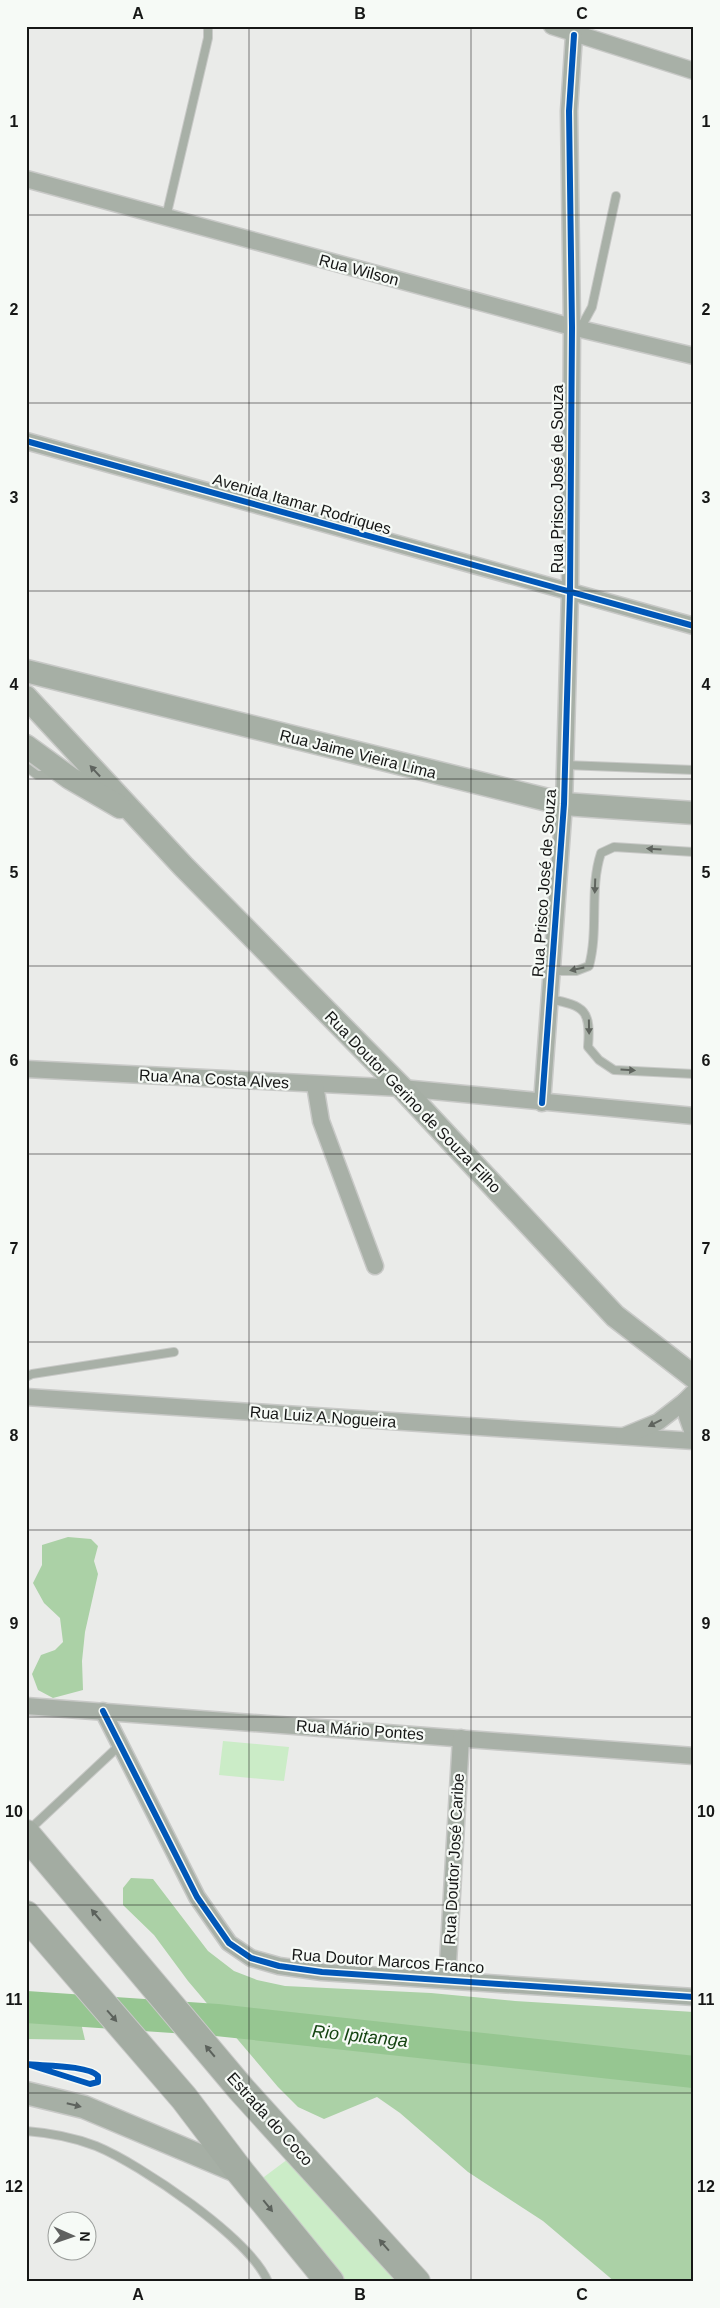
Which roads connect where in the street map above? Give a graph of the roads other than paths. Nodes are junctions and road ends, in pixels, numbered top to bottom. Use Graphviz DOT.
graph roads {
  1 [pos="208,26"];
  2 [pos="552,26"];
  3 [pos="574,35"];
  4 [pos="694,71"];
  5 [pos="26,179"];
  6 [pos="616,196"];
  7 [pos="166,217"];
  8 [pos="576,328"];
  9 [pos="694,356"];
  10 [pos="26,441"];
  11 [pos="570,593"];
  12 [pos="694,626"];
  13 [pos="26,671"];
  14 [pos="26,697"];
  15 [pos="26,746"];
  16 [pos="565,766"];
  17 [pos="26,768"];
  18 [pos="694,770"];
  19 [pos="64,774"];
  20 [pos="564,804"];
  21 [pos="694,813"];
  22 [pos="141,819"];
  23 [pos="694,852"];
  24 [pos="552,970"];
  25 [pos="550,999"];
  26 [pos="26,1070"];
  27 [pos="694,1074"];
  28 [pos="315,1085"];
  29 [pos="402,1088"];
  30 [pos="542,1103"];
  31 [pos="694,1116"];
  32 [pos="375,1266"];
  33 [pos="174,1352"];
  34 [pos="26,1377"];
  35 [pos="694,1377"];
  36 [pos="689,1396"];
  37 [pos="26,1397"];
  38 [pos="694,1436"];
  39 [pos="620,1438"];
  40 [pos="694,1441"];
  41 [pos="26,1706"];
  42 [pos="103,1711"];
  43 [pos="461,1738"];
  44 [pos="120,1745"];
  45 [pos="694,1756"];
  46 [pos="26,1833"];
  47 [pos="26,1915"];
  48 [pos="447,1980"];
  49 [pos="694,1997"];
  50 [pos="26,2093"];
  51 [pos="26,2131"];
  52 [pos="241,2173"];
  53 [pos="268,2282"];
  54 [pos="330,2282"];
  55 [pos="416,2282"];
  1 -- 7 [label="lane"];
  2 -- 3 [label="street"];
  3 -- 4 [label="street"];
  3 -- 8 [label="street, Rua Prisco José de Souza"];
  5 -- 7 [label="street, Rua Wilson"];
  6 -- 8 [label="lane"];
  7 -- 8 [label="street, Rua Wilson"];
  8 -- 9 [label="street, Rua Wilson"];
  8 -- 11 [label="street, Rua Prisco José de Souza"];
  10 -- 11 [label="street, Avenida Itamar Rodriques"];
  11 -- 12 [label="street, Avenida Itamar Rodriques"];
  11 -- 16 [label="street, Rua Prisco José de Souza"];
  13 -- 20 [label="main road, Rua Jaime Vieira Lima"];
  22 -- 14 [label="main road, Rua Doutor Gerino de Souza Filho, one-way"];
  15 -- 19 [label="main road, Rua Doutor Gerino de Souza Filho"];
  16 -- 18 [label="lane"];
  16 -- 20 [label="street, Rua Prisco José de Souza"];
  17 -- 19 [label="lane"];
  19 -- 22 [label="main road, Rua Doutor Gerino de Souza Filho"];
  20 -- 21 [label="main road, Rua Jaime Vieira Lima"];
  20 -- 24 [label="street, Rua Prisco José de Souza"];
  22 -- 29 [label="main road, Rua Doutor Gerino de Souza Filho"];
  23 -- 24 [label="lane, one-way"];
  24 -- 25 [label="street, Rua Prisco José de Souza"];
  25 -- 27 [label="lane, one-way"];
  25 -- 30 [label="street, Rua Prisco José de Souza"];
  26 -- 28 [label="street, Rua Ana Costa Alves"];
  28 -- 29 [label="street, Rua Ana Costa Alves"];
  28 -- 32 [label="street"];
  29 -- 30 [label="street, Rua Ana Costa Alves"];
  29 -- 35 [label="main road, Rua Doutor Gerino de Souza Filho"];
  30 -- 31 [label="street, Rua Ana Costa Alves"];
  33 -- 34 [label="lane"];
  36 -- 38 [label="street, Rua Luiz A.Nogueira"];
  36 -- 39 [label="street, Rua Luiz A.Nogueira, one-way"];
  37 -- 39 [label="street, Rua Luiz A.Nogueira"];
  39 -- 40 [label="street, Rua Luiz A.Nogueira"];
  41 -- 42 [label="street, Rua Mário Pontes"];
  42 -- 43 [label="street, Rua Mário Pontes"];
  42 -- 44 [label="street, Rua Doutor Marcos Franco"];
  43 -- 45 [label="street, Rua Mário Pontes"];
  43 -- 48 [label="street, Rua Doutor José Caribe"];
  44 -- 46 [label="lane"];
  44 -- 48 [label="street, Rua Doutor Marcos Franco"];
  55 -- 46 [label="highway, Estrada do Coco, one-way"];
  47 -- 52 [label="highway, one-way"];
  48 -- 49 [label="street, Rua Doutor Marcos Franco"];
  50 -- 52 [label="main road, one-way"];
  51 -- 53 [label="lane"];
  52 -- 54 [label="highway, one-way"];
}
